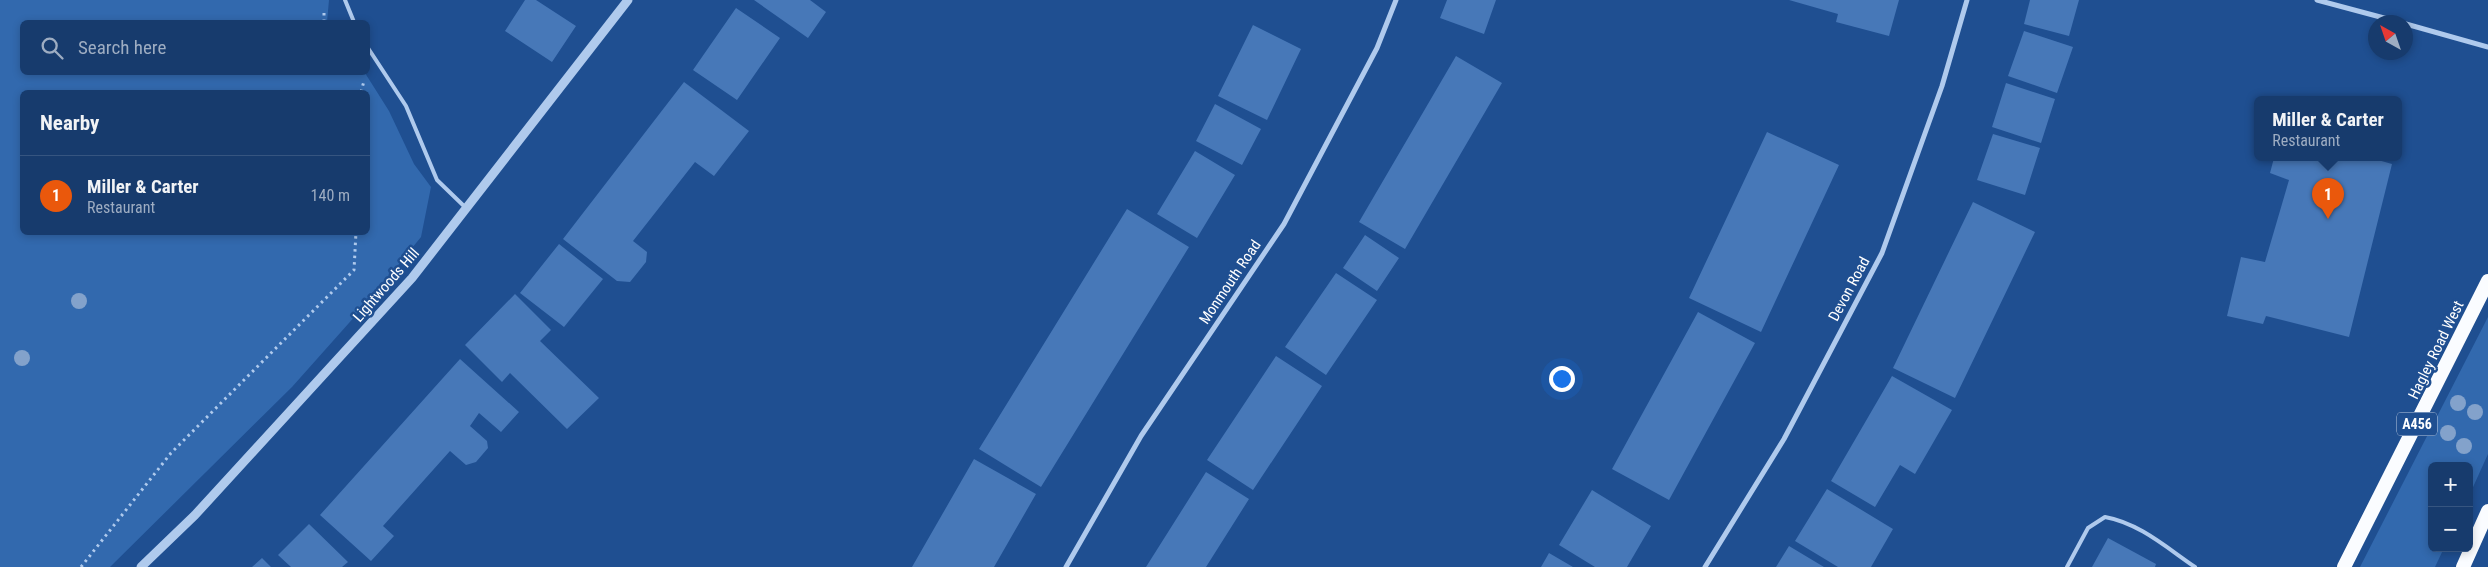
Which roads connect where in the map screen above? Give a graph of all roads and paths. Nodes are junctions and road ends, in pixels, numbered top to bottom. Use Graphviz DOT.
graph roads {
  1 [pos="345,0"];
  2 [pos="628,0"];
  3 [pos="1396,0"];
  4 [pos="1966,0"];
  5 [pos="2317,0"];
  6 [pos="2373,15"];
  7 [pos="353,20"];
  8 [pos="2413,26"];
  9 [pos="2488,47"];
  10 [pos="370,51"];
  11 [pos="467,209"];
  12 [pos="356,235"];
  13 [pos="2488,280"];
  14 [pos="2488,512"];
  15 [pos="81,567"];
  16 [pos="141,567"];
  17 [pos="1066,567"];
  18 [pos="1705,567"];
  19 [pos="2068,567"];
  20 [pos="2196,567"];
  21 [pos="2344,567"];
  22 [pos="2463,567"];
  1 -- 7 [label="lane"];
  2 -- 11 [label="street, Lightwoods Hill"];
  3 -- 17 [label="street, Monmouth Road"];
  4 -- 18 [label="street, Devon Road"];
  5 -- 6 [label="street"];
  8 -- 9 [label="street"];
  10 -- 11 [label="lane"];
  11 -- 16 [label="street, Lightwoods Hill"];
  12 -- 15 [label="path"];
  13 -- 21 [label="highway, Hagley Road West / A456"];
  14 -- 22 [label="highway"];
  19 -- 20 [label="lane"];
}
